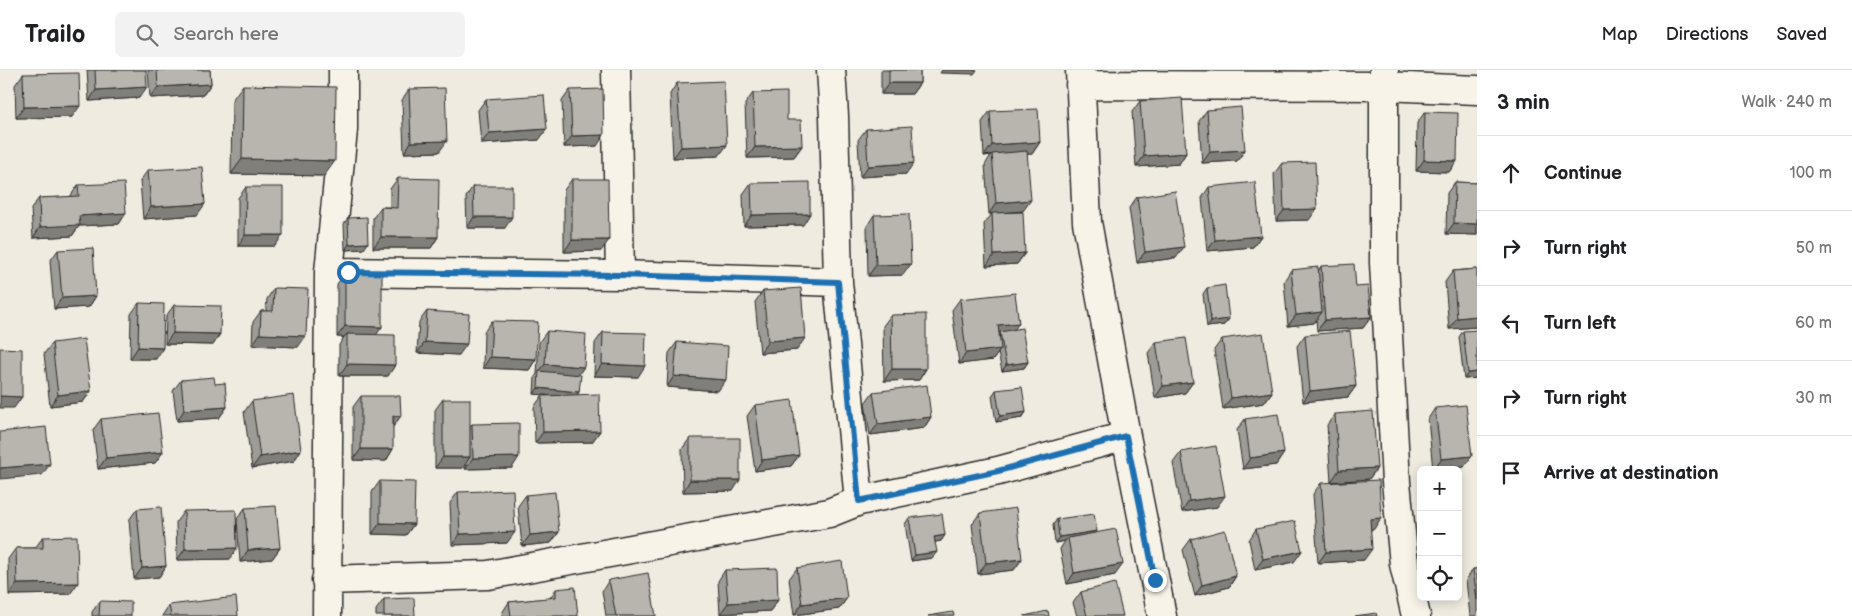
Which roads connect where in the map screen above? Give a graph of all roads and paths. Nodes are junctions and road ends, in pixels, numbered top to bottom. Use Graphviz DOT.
graph roads {
  1 [pos="343,70"];
  2 [pos="616,70"];
  3 [pos="831,70"];
  4 [pos="1080,78"];
  5 [pos="1383,78"];
  6 [pos="1477,90"];
  7 [pos="329,272"];
  8 [pos="620,275"];
  9 [pos="838,282"];
  10 [pos="1126,436"];
  11 [pos="859,501"];
  12 [pos="326,580"];
  13 [pos="326,616"];
  14 [pos="1162,616"];
  15 [pos="1416,616"];
  1 -- 7 [label="street"];
  2 -- 8 [label="street"];
  3 -- 9 [label="street"];
  4 -- 5 [label="street"];
  4 -- 10 [label="street"];
  5 -- 6 [label="street"];
  5 -- 15 [label="street"];
  7 -- 8 [label="street"];
  7 -- 12 [label="street"];
  8 -- 9 [label="street"];
  9 -- 11 [label="street"];
  10 -- 11 [label="street"];
  10 -- 14 [label="street"];
  11 -- 12 [label="street"];
  12 -- 13 [label="street"];
}
